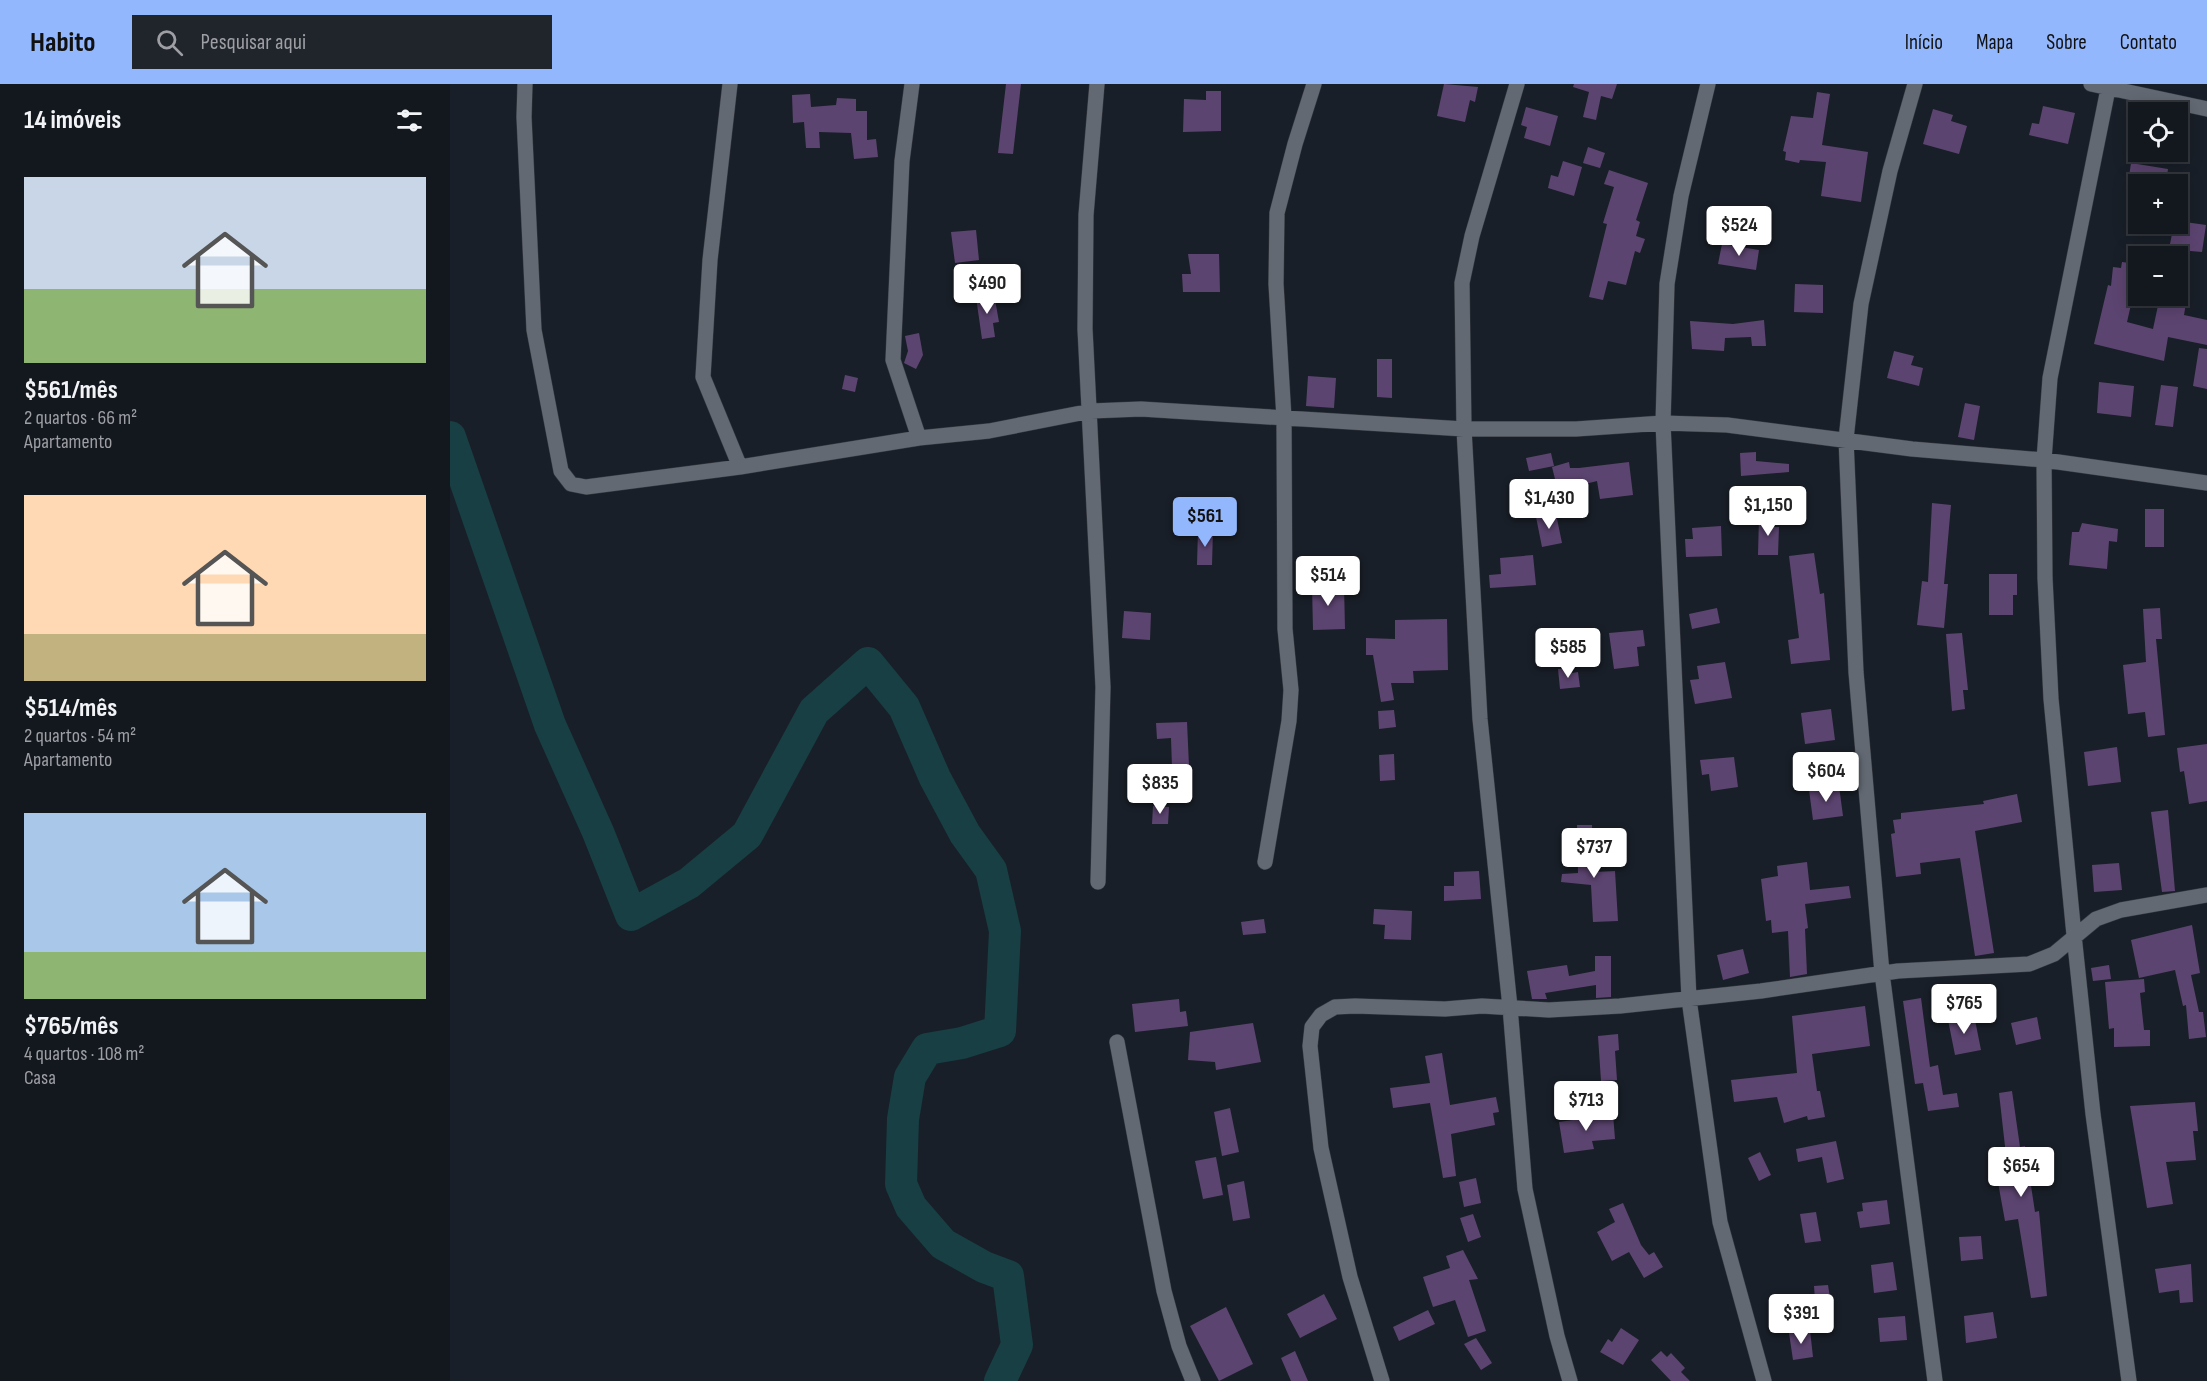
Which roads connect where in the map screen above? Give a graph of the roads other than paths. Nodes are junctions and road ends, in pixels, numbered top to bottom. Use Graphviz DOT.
graph roads {
  1 [pos="525,84"];
  2 [pos="730,84"];
  3 [pos="912,84"];
  4 [pos="1097,84"];
  5 [pos="1314,84"];
  6 [pos="1517,84"];
  7 [pos="1708,84"];
  8 [pos="1915,84"];
  9 [pos="2091,84"];
  10 [pos="2109,86"];
  11 [pos="2207,109"];
  12 [pos="1091,411"];
  13 [pos="1284,418"];
  14 [pos="1663,423"];
  15 [pos="1464,429"];
  16 [pos="919,438"];
  17 [pos="1846,440"];
  18 [pos="2044,460"];
  19 [pos="740,467"];
  20 [pos="2207,483"];
  21 [pos="1265,862"];
  22 [pos="1098,882"];
  23 [pos="2207,896"];
  24 [pos="2074,935"];
  25 [pos="1882,973"];
  26 [pos="1689,999"];
  27 [pos="1510,1007"];
  28 [pos="1117,1042"];
  29 [pos="1193,1381"];
  30 [pos="1382,1381"];
  31 [pos="1570,1381"];
  32 [pos="1764,1381"];
  33 [pos="1935,1381"];
  34 [pos="2129,1381"];
  1 -- 19 [label="street"];
  2 -- 19 [label="street"];
  3 -- 16 [label="street"];
  4 -- 12 [label="street"];
  5 -- 13 [label="street"];
  6 -- 15 [label="street"];
  7 -- 14 [label="street"];
  8 -- 17 [label="street"];
  9 -- 10 [label="street"];
  10 -- 11 [label="street"];
  10 -- 18 [label="street"];
  12 -- 13 [label="street"];
  12 -- 16 [label="street"];
  12 -- 22 [label="street"];
  13 -- 15 [label="street"];
  13 -- 21 [label="street"];
  14 -- 15 [label="street"];
  14 -- 17 [label="street"];
  14 -- 26 [label="street"];
  15 -- 27 [label="street"];
  16 -- 19 [label="street"];
  17 -- 18 [label="street"];
  17 -- 25 [label="street"];
  18 -- 20 [label="street"];
  18 -- 24 [label="street"];
  23 -- 24 [label="street"];
  24 -- 25 [label="street"];
  24 -- 34 [label="street"];
  25 -- 26 [label="street"];
  25 -- 33 [label="street"];
  26 -- 27 [label="street"];
  26 -- 32 [label="street"];
  27 -- 30 [label="street"];
  27 -- 31 [label="street"];
  28 -- 29 [label="street"];
}
